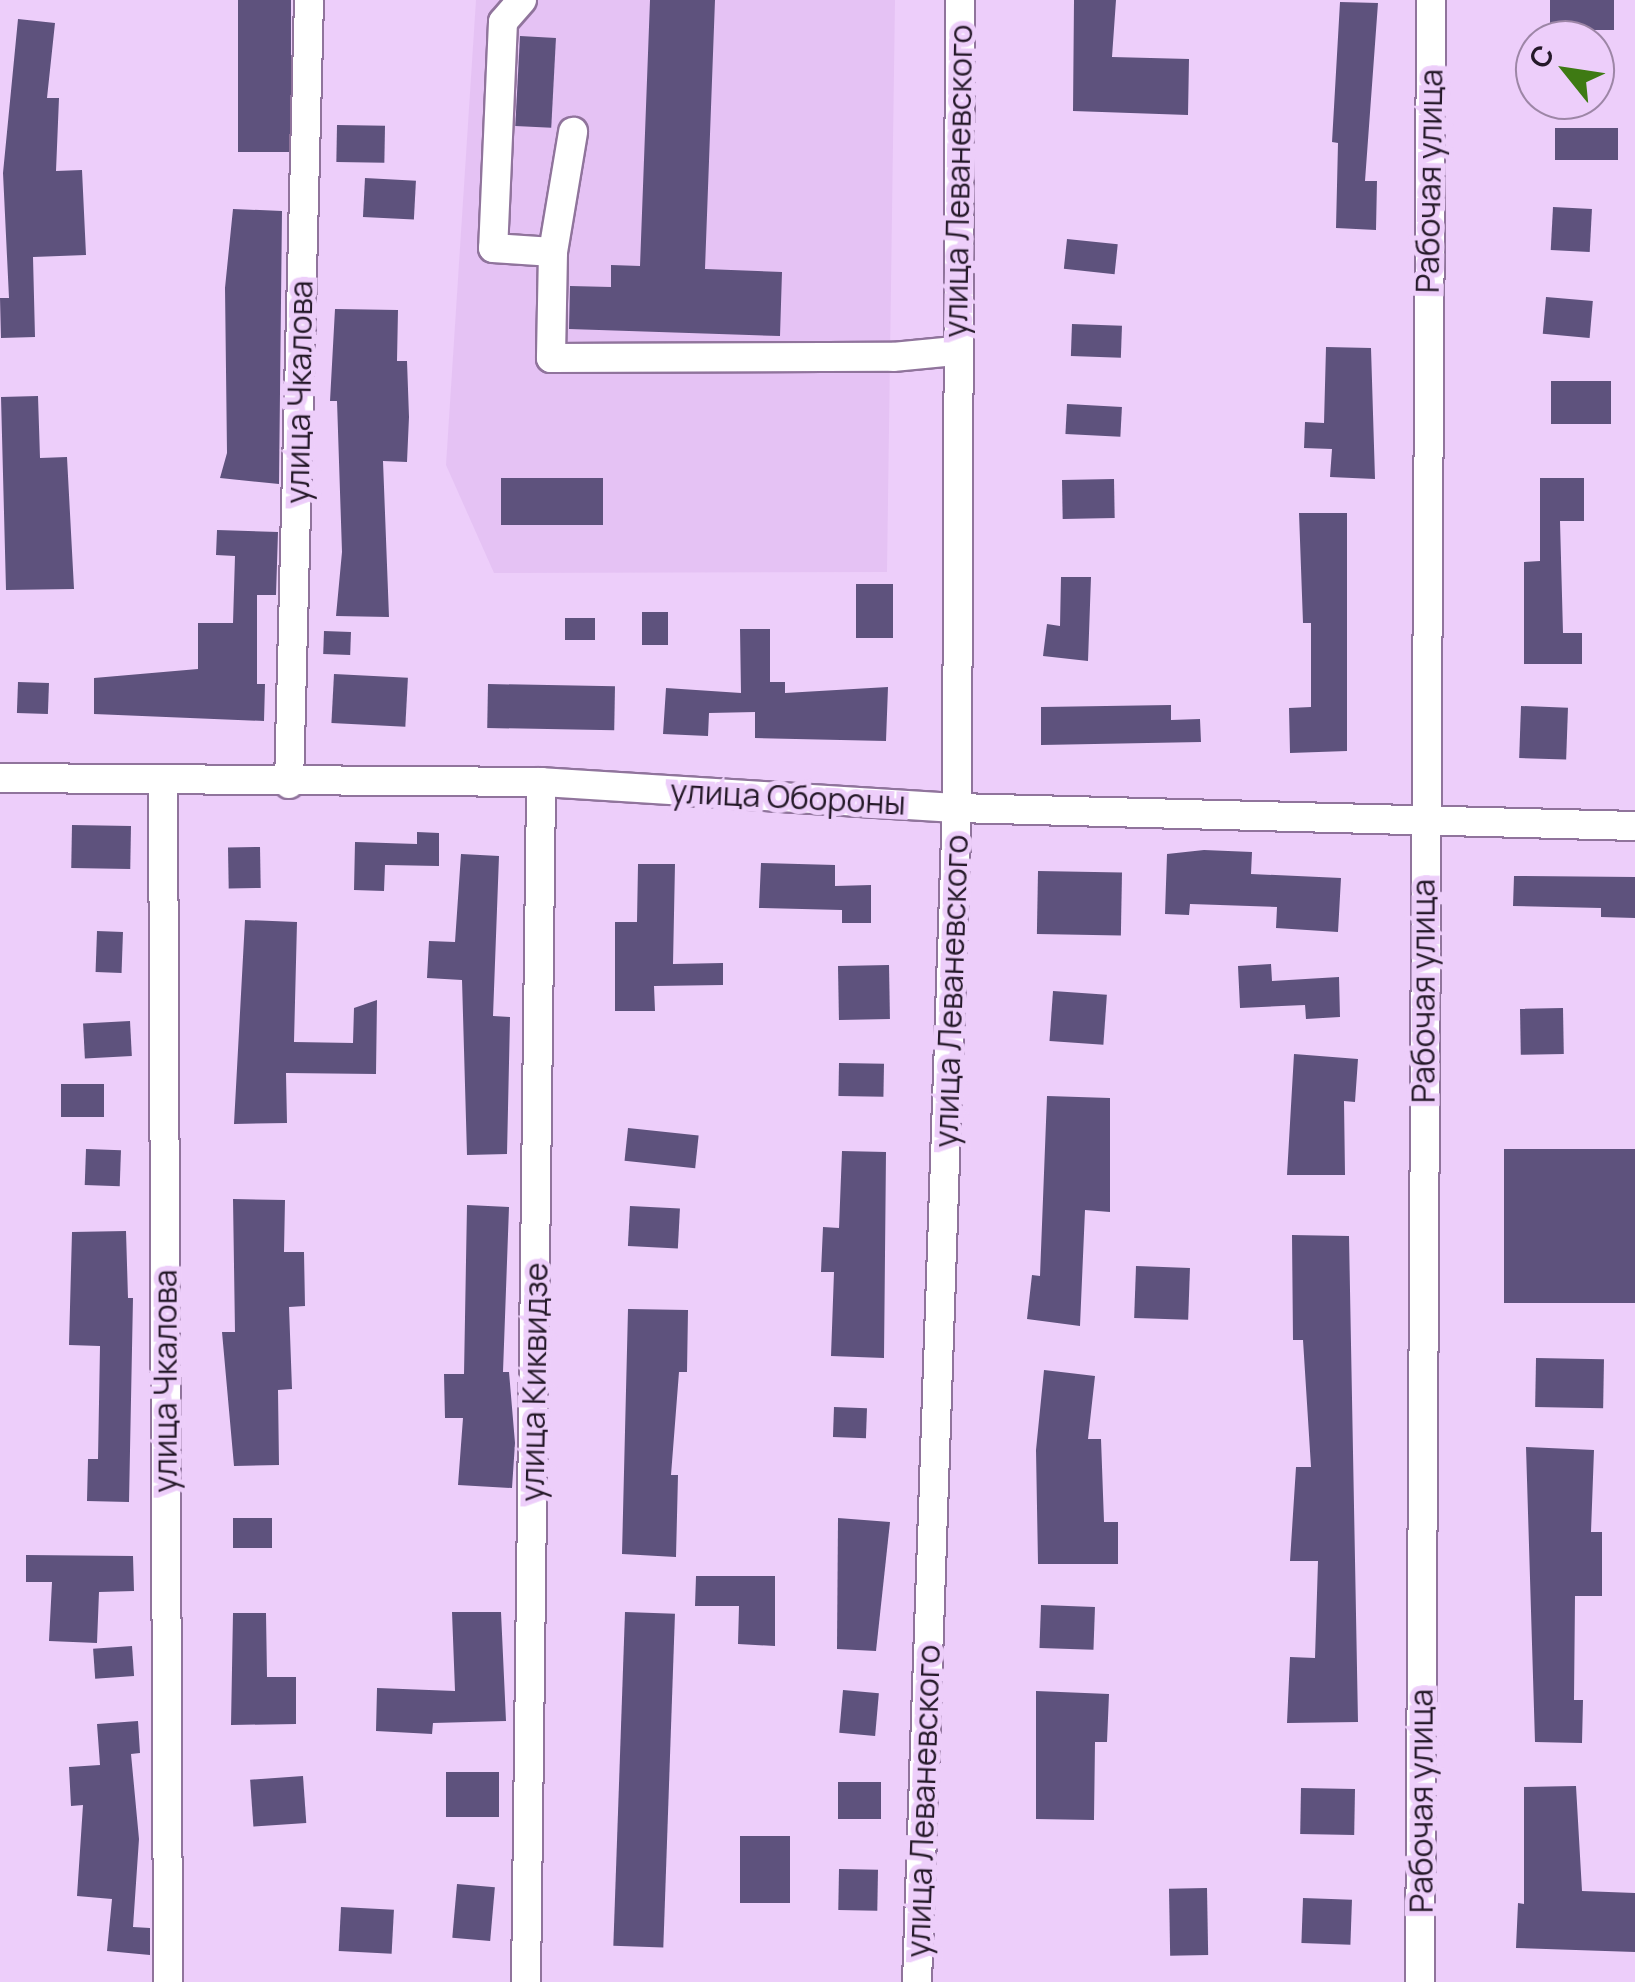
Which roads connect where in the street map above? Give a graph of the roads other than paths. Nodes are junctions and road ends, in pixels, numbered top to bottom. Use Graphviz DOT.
graph roads {
  1 [pos="309,0"];
  2 [pos="522,0"];
  3 [pos="960,0"];
  4 [pos="1431,0"];
  5 [pos="573,132"];
  6 [pos="553,252"];
  7 [pos="955,350"];
  8 [pos="0,778"];
  9 [pos="162,780"];
  10 [pos="541,782"];
  11 [pos="289,784"];
  12 [pos="957,808"];
  13 [pos="1424,824"];
  14 [pos="1635,826"];
  15 [pos="168,1982"];
  16 [pos="526,1982"];
  17 [pos="917,1982"];
  18 [pos="1420,1982"];
  1 -- 11 [label="street, улица Чкалова"];
  2 -- 6 [label="street"];
  3 -- 7 [label="street, улица Леваневского"];
  4 -- 13 [label="street, Рабочая улица"];
  5 -- 6 [label="street"];
  6 -- 7 [label="street"];
  7 -- 12 [label="street, улица Леваневского"];
  8 -- 9 [label="street, улица Обороны"];
  9 -- 11 [label="street, улица Обороны"];
  9 -- 15 [label="street, улица Чкалова"];
  10 -- 11 [label="street, улица Обороны"];
  10 -- 12 [label="street, улица Обороны"];
  10 -- 16 [label="street, улица Киквидзе"];
  12 -- 13 [label="street, улица Обороны"];
  12 -- 17 [label="street, улица Леваневского"];
  13 -- 14 [label="street, улица Обороны"];
  13 -- 18 [label="street, Рабочая улица"];
}
